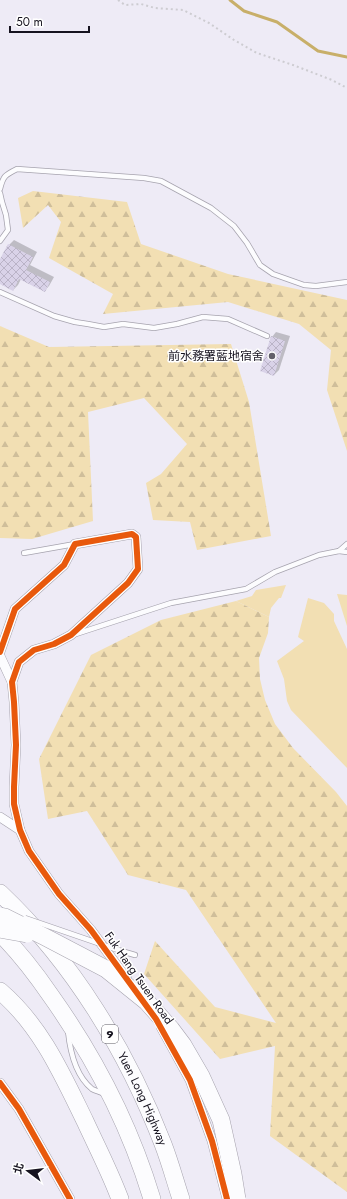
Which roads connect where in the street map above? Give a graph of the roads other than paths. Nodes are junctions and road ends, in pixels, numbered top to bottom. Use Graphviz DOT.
graph roads {
  1 [pos="0,189"];
  2 [pos="0,193"];
  3 [pos="0,241"];
  4 [pos="347,282"];
  5 [pos="0,292"];
  6 [pos="267,336"];
  7 [pos="75,544"];
  8 [pos="347,544"];
  9 [pos="339,551"];
  10 [pos="347,552"];
  11 [pos="24,553"];
  12 [pos="71,636"];
  13 [pos="0,652"];
  14 [pos="0,656"];
  15 [pos="12,682"];
  16 [pos="0,817"];
  17 [pos="20,830"];
  18 [pos="0,893"];
  19 [pos="0,912"];
  20 [pos="0,916"];
  21 [pos="0,930"];
  22 [pos="0,933"];
  23 [pos="45,937"];
  24 [pos="135,955"];
  25 [pos="0,992"];
  26 [pos="0,1083"];
  27 [pos="70,1199"];
  28 [pos="120,1199"];
  29 [pos="152,1199"];
  30 [pos="180,1199"];
  31 [pos="227,1199"];
  32 [pos="237,1199"];
  1 -- 4 [label="lane"];
  2 -- 3 [label="lane"];
  5 -- 6 [label="lane"];
  7 -- 11 [label="lane"];
  7 -- 12 [label="street"];
  7 -- 13 [label="street"];
  8 -- 9 [label="lane"];
  9 -- 10 [label="lane"];
  9 -- 12 [label="lane"];
  12 -- 15 [label="street"];
  14 -- 15 [label="street"];
  15 -- 17 [label="street, Fuk Hang Tsuen Road"];
  16 -- 17 [label="street"];
  17 -- 31 [label="street, Fuk Hang Tsuen Road"];
  18 -- 30 [label="highway, Yuen Long Highway / 9"];
  19 -- 24 [label="lane, bridge"];
  20 -- 23 [label="highway, bridge"];
  21 -- 23 [label="highway, bridge"];
  22 -- 29 [label="highway, 9"];
  23 -- 32 [label="highway, bridge"];
  25 -- 28 [label="highway"];
  26 -- 27 [label="street"];
}
